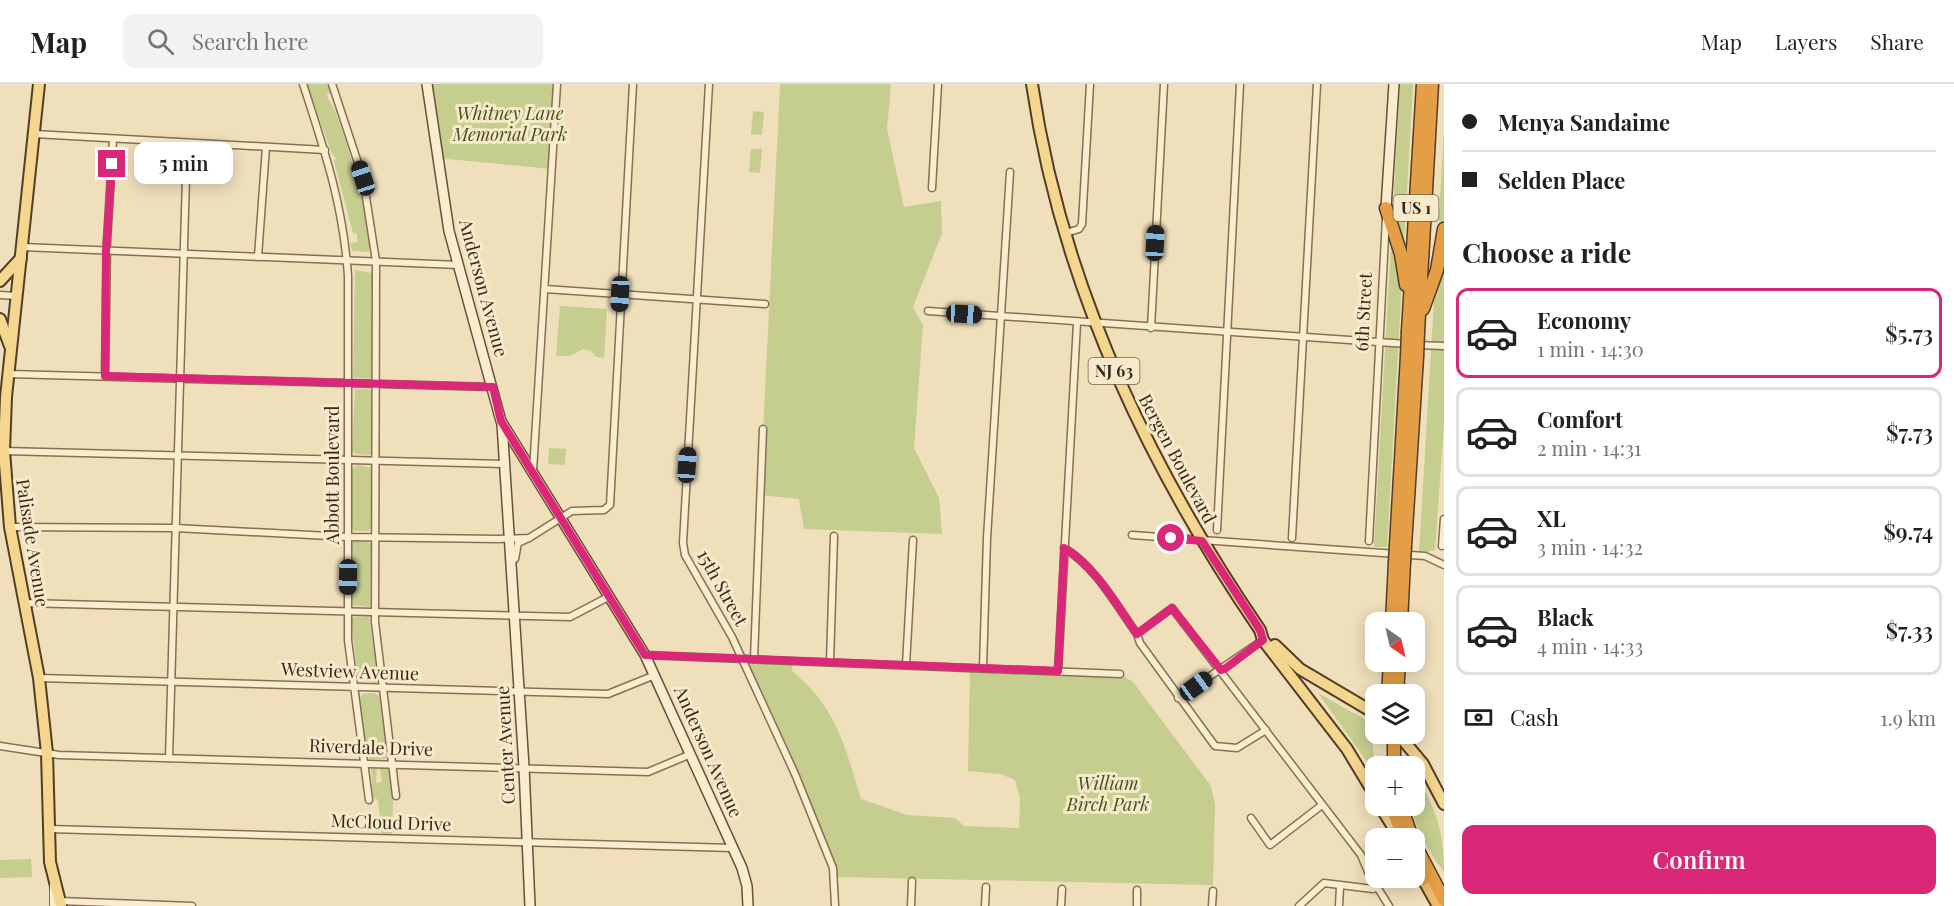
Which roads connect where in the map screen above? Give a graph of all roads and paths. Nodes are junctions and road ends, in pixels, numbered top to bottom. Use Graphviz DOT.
graph roads {
  1 [pos="39,84"];
  2 [pos="303,84"];
  3 [pos="332,84"];
  4 [pos="427,84"];
  5 [pos="557,84"];
  6 [pos="633,84"];
  7 [pos="709,84"];
  8 [pos="938,84"];
  9 [pos="1032,84"];
  10 [pos="1090,84"];
  11 [pos="1164,84"];
  12 [pos="1240,84"];
  13 [pos="1317,84"];
  14 [pos="1394,84"];
  15 [pos="1423,84"];
  16 [pos="1432,84"];
  17 [pos="34,134"];
  18 [pos="113,139"];
  19 [pos="187,143"];
  20 [pos="266,147"];
  21 [pos="325,150"];
  22 [pos="1010,172"];
  23 [pos="932,188"];
  24 [pos="1386,208"];
  25 [pos="1444,229"];
  26 [pos="1066,233"];
  27 [pos="106,251"];
  28 [pos="22,253"];
  29 [pos="183,254"];
  30 [pos="258,257"];
  31 [pos="347,260"];
  32 [pos="375,261"];
  33 [pos="459,265"];
  34 [pos="0,281"];
  35 [pos="545,289"];
  36 [pos="620,294"];
  37 [pos="0,295"];
  38 [pos="17,296"];
  39 [pos="697,299"];
  40 [pos="765,304"];
  41 [pos="1410,306"];
  42 [pos="928,311"];
  43 [pos="1000,316"];
  44 [pos="0,319"];
  45 [pos="1077,323"];
  46 [pos="1095,324"];
  47 [pos="1151,328"];
  48 [pos="1415,328"];
  49 [pos="1227,333"];
  50 [pos="1302,337"];
  51 [pos="1380,342"];
  52 [pos="1444,346"];
  53 [pos="11,349"];
  54 [pos="9,374"];
  55 [pos="105,376"];
  56 [pos="179,378"];
  57 [pos="349,382"];
  58 [pos="375,385"];
  59 [pos="493,387"];
  60 [pos="501,421"];
  61 [pos="763,429"];
  62 [pos="4,451"];
  63 [pos="177,455"];
  64 [pos="348,459"];
  65 [pos="375,460"];
  66 [pos="504,464"];
  67 [pos="533,471"];
  68 [pos="562,516"];
  69 [pos="1444,519"];
  70 [pos="10,527"];
  71 [pos="176,528"];
  72 [pos="1217,530"];
  73 [pos="1132,535"];
  74 [pos="834,536"];
  75 [pos="348,537"];
  76 [pos="374,537"];
  77 [pos="508,538"];
  78 [pos="529,538"];
  79 [pos="1292,538"];
  80 [pos="913,540"];
  81 [pos="1202,541"];
  82 [pos="1369,541"];
  83 [pos="1442,546"];
  84 [pos="1064,548"];
  85 [pos="1400,562"];
  86 [pos="1444,564"];
  87 [pos="513,582"];
  88 [pos="610,596"];
  89 [pos="24,603"];
  90 [pos="174,606"];
  91 [pos="348,610"];
  92 [pos="375,610"];
  93 [pos="1393,612"];
  94 [pos="1401,612"];
  95 [pos="515,616"];
  96 [pos="1137,634"];
  97 [pos="1262,635"];
  98 [pos="645,655"];
  99 [pos="742,659"];
  100 [pos="754,659"];
  101 [pos="830,662"];
  102 [pos="906,665"];
  103 [pos="983,668"];
  104 [pos="1221,670"];
  105 [pos="1058,671"];
  106 [pos="1120,674"];
  107 [pos="655,675"];
  108 [pos="39,678"];
  109 [pos="172,682"];
  110 [pos="353,687"];
  111 [pos="382,688"];
  112 [pos="520,692"];
  113 [pos="1178,698"];
  114 [pos="1365,707"];
  115 [pos="1266,730"];
  116 [pos="1402,744"];
  117 [pos="0,746"];
  118 [pos="46,753"];
  119 [pos="691,754"];
  120 [pos="170,758"];
  121 [pos="364,762"];
  122 [pos="392,763"];
  123 [pos="524,767"];
  124 [pos="1365,779"];
  125 [pos="396,796"];
  126 [pos="369,800"];
  127 [pos="1444,804"];
  128 [pos="1322,805"];
  129 [pos="1251,818"];
  130 [pos="49,829"];
  131 [pos="528,843"];
  132 [pos="733,848"];
  133 [pos="1365,863"];
  134 [pos="1425,864"];
  135 [pos="912,881"];
  136 [pos="1425,883"];
  137 [pos="986,887"];
  138 [pos="1340,887"];
  139 [pos="1375,888"];
  140 [pos="1378,888"];
  141 [pos="1062,889"];
  142 [pos="1137,890"];
  143 [pos="1213,891"];
  144 [pos="1444,900"];
  145 [pos="58,904"];
  146 [pos="192,906"];
  147 [pos="530,906"];
  148 [pos="748,906"];
  149 [pos="835,906"];
  150 [pos="911,906"];
  151 [pos="986,906"];
  152 [pos="1061,906"];
  153 [pos="1137,906"];
  154 [pos="1212,906"];
  155 [pos="1299,906"];
  156 [pos="1339,906"];
  157 [pos="1389,906"];
  158 [pos="1438,906"];
  1 -- 17 [label="main road, Palisade Avenue"];
  2 -- 21 [label="street, Abbott Boulevard"];
  3 -- 32 [label="street"];
  4 -- 33 [label="main road, Anderson Avenue"];
  5 -- 35 [label="street"];
  6 -- 36 [label="street"];
  7 -- 39 [label="street, 15th Street"];
  8 -- 23 [label="street"];
  9 -- 26 [label="main road, Bergen Boulevard / NJ 63"];
  10 -- 26 [label="street"];
  11 -- 47 [label="street"];
  12 -- 49 [label="street"];
  13 -- 50 [label="street"];
  14 -- 24 [label="main road, 6th Street"];
  15 -- 41 [label="highway, US 1"];
  16 -- 48 [label="highway, US 1"];
  17 -- 18 [label="street"];
  17 -- 28 [label="main road, Palisade Avenue"];
  18 -- 19 [label="street"];
  18 -- 27 [label="street"];
  19 -- 20 [label="street"];
  19 -- 29 [label="street"];
  20 -- 21 [label="street"];
  20 -- 30 [label="street"];
  21 -- 31 [label="street, Abbott Boulevard"];
  22 -- 43 [label="street"];
  24 -- 41 [label="highway"];
  24 -- 51 [label="street, 6th Street"];
  25 -- 48 [label="highway"];
  26 -- 46 [label="main road, Bergen Boulevard / NJ 63"];
  27 -- 28 [label="street"];
  27 -- 29 [label="street"];
  27 -- 55 [label="street"];
  28 -- 34 [label="main road"];
  28 -- 38 [label="main road, Palisade Avenue"];
  29 -- 30 [label="street"];
  29 -- 56 [label="street"];
  30 -- 31 [label="street"];
  31 -- 32 [label="street"];
  31 -- 57 [label="street, Abbott Boulevard"];
  32 -- 33 [label="street"];
  32 -- 58 [label="street"];
  33 -- 59 [label="main road, Anderson Avenue"];
  35 -- 36 [label="street"];
  35 -- 67 [label="street"];
  36 -- 39 [label="street"];
  36 -- 68 [label="street"];
  37 -- 38 [label="street"];
  38 -- 53 [label="main road, Palisade Avenue"];
  39 -- 40 [label="street"];
  39 -- 99 [label="street, 15th Street"];
  41 -- 48 [label="highway, US 1"];
  42 -- 43 [label="street"];
  43 -- 45 [label="street"];
  43 -- 103 [label="street"];
  44 -- 53 [label="main road"];
  45 -- 46 [label="street"];
  45 -- 84 [label="street"];
  46 -- 47 [label="street"];
  46 -- 81 [label="main road, Bergen Boulevard / NJ 63"];
  47 -- 49 [label="street"];
  48 -- 85 [label="highway, US 1, bridge"];
  49 -- 50 [label="street"];
  49 -- 72 [label="street"];
  50 -- 51 [label="street"];
  50 -- 79 [label="street"];
  51 -- 52 [label="street"];
  51 -- 82 [label="street, 6th Street"];
  53 -- 54 [label="main road, Palisade Avenue"];
  54 -- 55 [label="street"];
  54 -- 62 [label="main road, Palisade Avenue"];
  55 -- 56 [label="street"];
  56 -- 57 [label="street"];
  56 -- 63 [label="street"];
  57 -- 58 [label="street"];
  57 -- 64 [label="street, Abbott Boulevard"];
  58 -- 59 [label="street"];
  58 -- 65 [label="street"];
  59 -- 60 [label="main road, Anderson Avenue"];
  60 -- 66 [label="main road, Center Avenue"];
  60 -- 67 [label="main road, Anderson Avenue"];
  61 -- 100 [label="street"];
  62 -- 63 [label="street"];
  62 -- 70 [label="main road, Palisade Avenue"];
  63 -- 64 [label="street"];
  63 -- 71 [label="street"];
  64 -- 65 [label="street"];
  64 -- 75 [label="street, Abbott Boulevard"];
  65 -- 66 [label="street"];
  65 -- 76 [label="street"];
  66 -- 77 [label="main road, Center Avenue"];
  67 -- 68 [label="main road, Anderson Avenue"];
  68 -- 78 [label="street"];
  68 -- 88 [label="main road, Anderson Avenue"];
  69 -- 83 [label="street"];
  70 -- 71 [label="street"];
  70 -- 89 [label="main road, Palisade Avenue"];
  71 -- 75 [label="street"];
  71 -- 90 [label="street"];
  73 -- 81 [label="street"];
  74 -- 101 [label="street"];
  75 -- 76 [label="street"];
  75 -- 91 [label="street, Abbott Boulevard"];
  76 -- 77 [label="street"];
  76 -- 92 [label="street"];
  77 -- 78 [label="street"];
  77 -- 87 [label="main road, Center Avenue"];
  78 -- 87 [label="street, Center Avenue"];
  80 -- 102 [label="street"];
  81 -- 86 [label="street"];
  81 -- 97 [label="main road, Bergen Boulevard / NJ 63"];
  84 -- 96 [label="street"];
  84 -- 105 [label="street"];
  85 -- 93 [label="highway, US 1"];
  85 -- 94 [label="highway, US 1"];
  87 -- 95 [label="main road, Center Avenue"];
  88 -- 95 [label="street"];
  88 -- 98 [label="main road, Anderson Avenue"];
  89 -- 90 [label="street"];
  89 -- 108 [label="main road, Palisade Avenue"];
  90 -- 91 [label="street"];
  90 -- 109 [label="street"];
  91 -- 92 [label="street"];
  91 -- 110 [label="street, Abbott Boulevard"];
  92 -- 95 [label="street"];
  92 -- 111 [label="street"];
  95 -- 112 [label="main road, Center Avenue"];
  96 -- 104 [label="street"];
  96 -- 113 [label="street"];
  97 -- 104 [label="street"];
  97 -- 114 [label="main road, Bergen Boulevard / NJ 63"];
  97 -- 124 [label="main road, Bergen Boulevard / NJ 63"];
  98 -- 99 [label="street"];
  98 -- 107 [label="main road, Anderson Avenue"];
  99 -- 100 [label="street"];
  99 -- 149 [label="street, 15th Street"];
  100 -- 101 [label="street"];
  101 -- 102 [label="street"];
  102 -- 103 [label="street"];
  103 -- 105 [label="street"];
  104 -- 113 [label="street"];
  104 -- 115 [label="street"];
  105 -- 106 [label="street"];
  107 -- 112 [label="street, Westview Avenue"];
  107 -- 119 [label="main road, Anderson Avenue"];
  108 -- 109 [label="street, Westview Avenue"];
  108 -- 118 [label="main road, Palisade Avenue"];
  109 -- 110 [label="street, Westview Avenue"];
  109 -- 120 [label="street"];
  110 -- 111 [label="street, Westview Avenue"];
  110 -- 121 [label="street, Abbott Boulevard"];
  111 -- 112 [label="street, Westview Avenue"];
  111 -- 122 [label="street"];
  112 -- 123 [label="main road, Center Avenue"];
  113 -- 115 [label="street"];
  115 -- 128 [label="street"];
  116 -- 127 [label="main road"];
  117 -- 118 [label="street, Riverdale Drive"];
  118 -- 120 [label="street, Riverdale Drive"];
  118 -- 130 [label="main road, Palisade Avenue"];
  119 -- 123 [label="street, Riverdale Drive"];
  119 -- 132 [label="main road, Anderson Avenue"];
  120 -- 121 [label="street, Riverdale Drive"];
  121 -- 122 [label="street, Riverdale Drive"];
  121 -- 126 [label="street, Abbott Boulevard"];
  122 -- 123 [label="street, Riverdale Drive"];
  122 -- 125 [label="street"];
  123 -- 131 [label="main road, Center Avenue"];
  128 -- 129 [label="street"];
  128 -- 133 [label="street"];
  130 -- 131 [label="street, McCloud Drive"];
  130 -- 145 [label="main road, Palisade Avenue"];
  131 -- 132 [label="street, McCloud Drive"];
  131 -- 147 [label="main road, Center Avenue"];
  132 -- 148 [label="main road, Anderson Avenue"];
  134 -- 144 [label="highway"];
  135 -- 150 [label="street"];
  136 -- 158 [label="highway"];
  137 -- 151 [label="street"];
  138 -- 139 [label="street"];
  138 -- 155 [label="street"];
  138 -- 156 [label="street"];
  140 -- 157 [label="street"];
  141 -- 152 [label="street"];
  142 -- 153 [label="street"];
  143 -- 154 [label="street"];
  145 -- 146 [label="street"];
}
